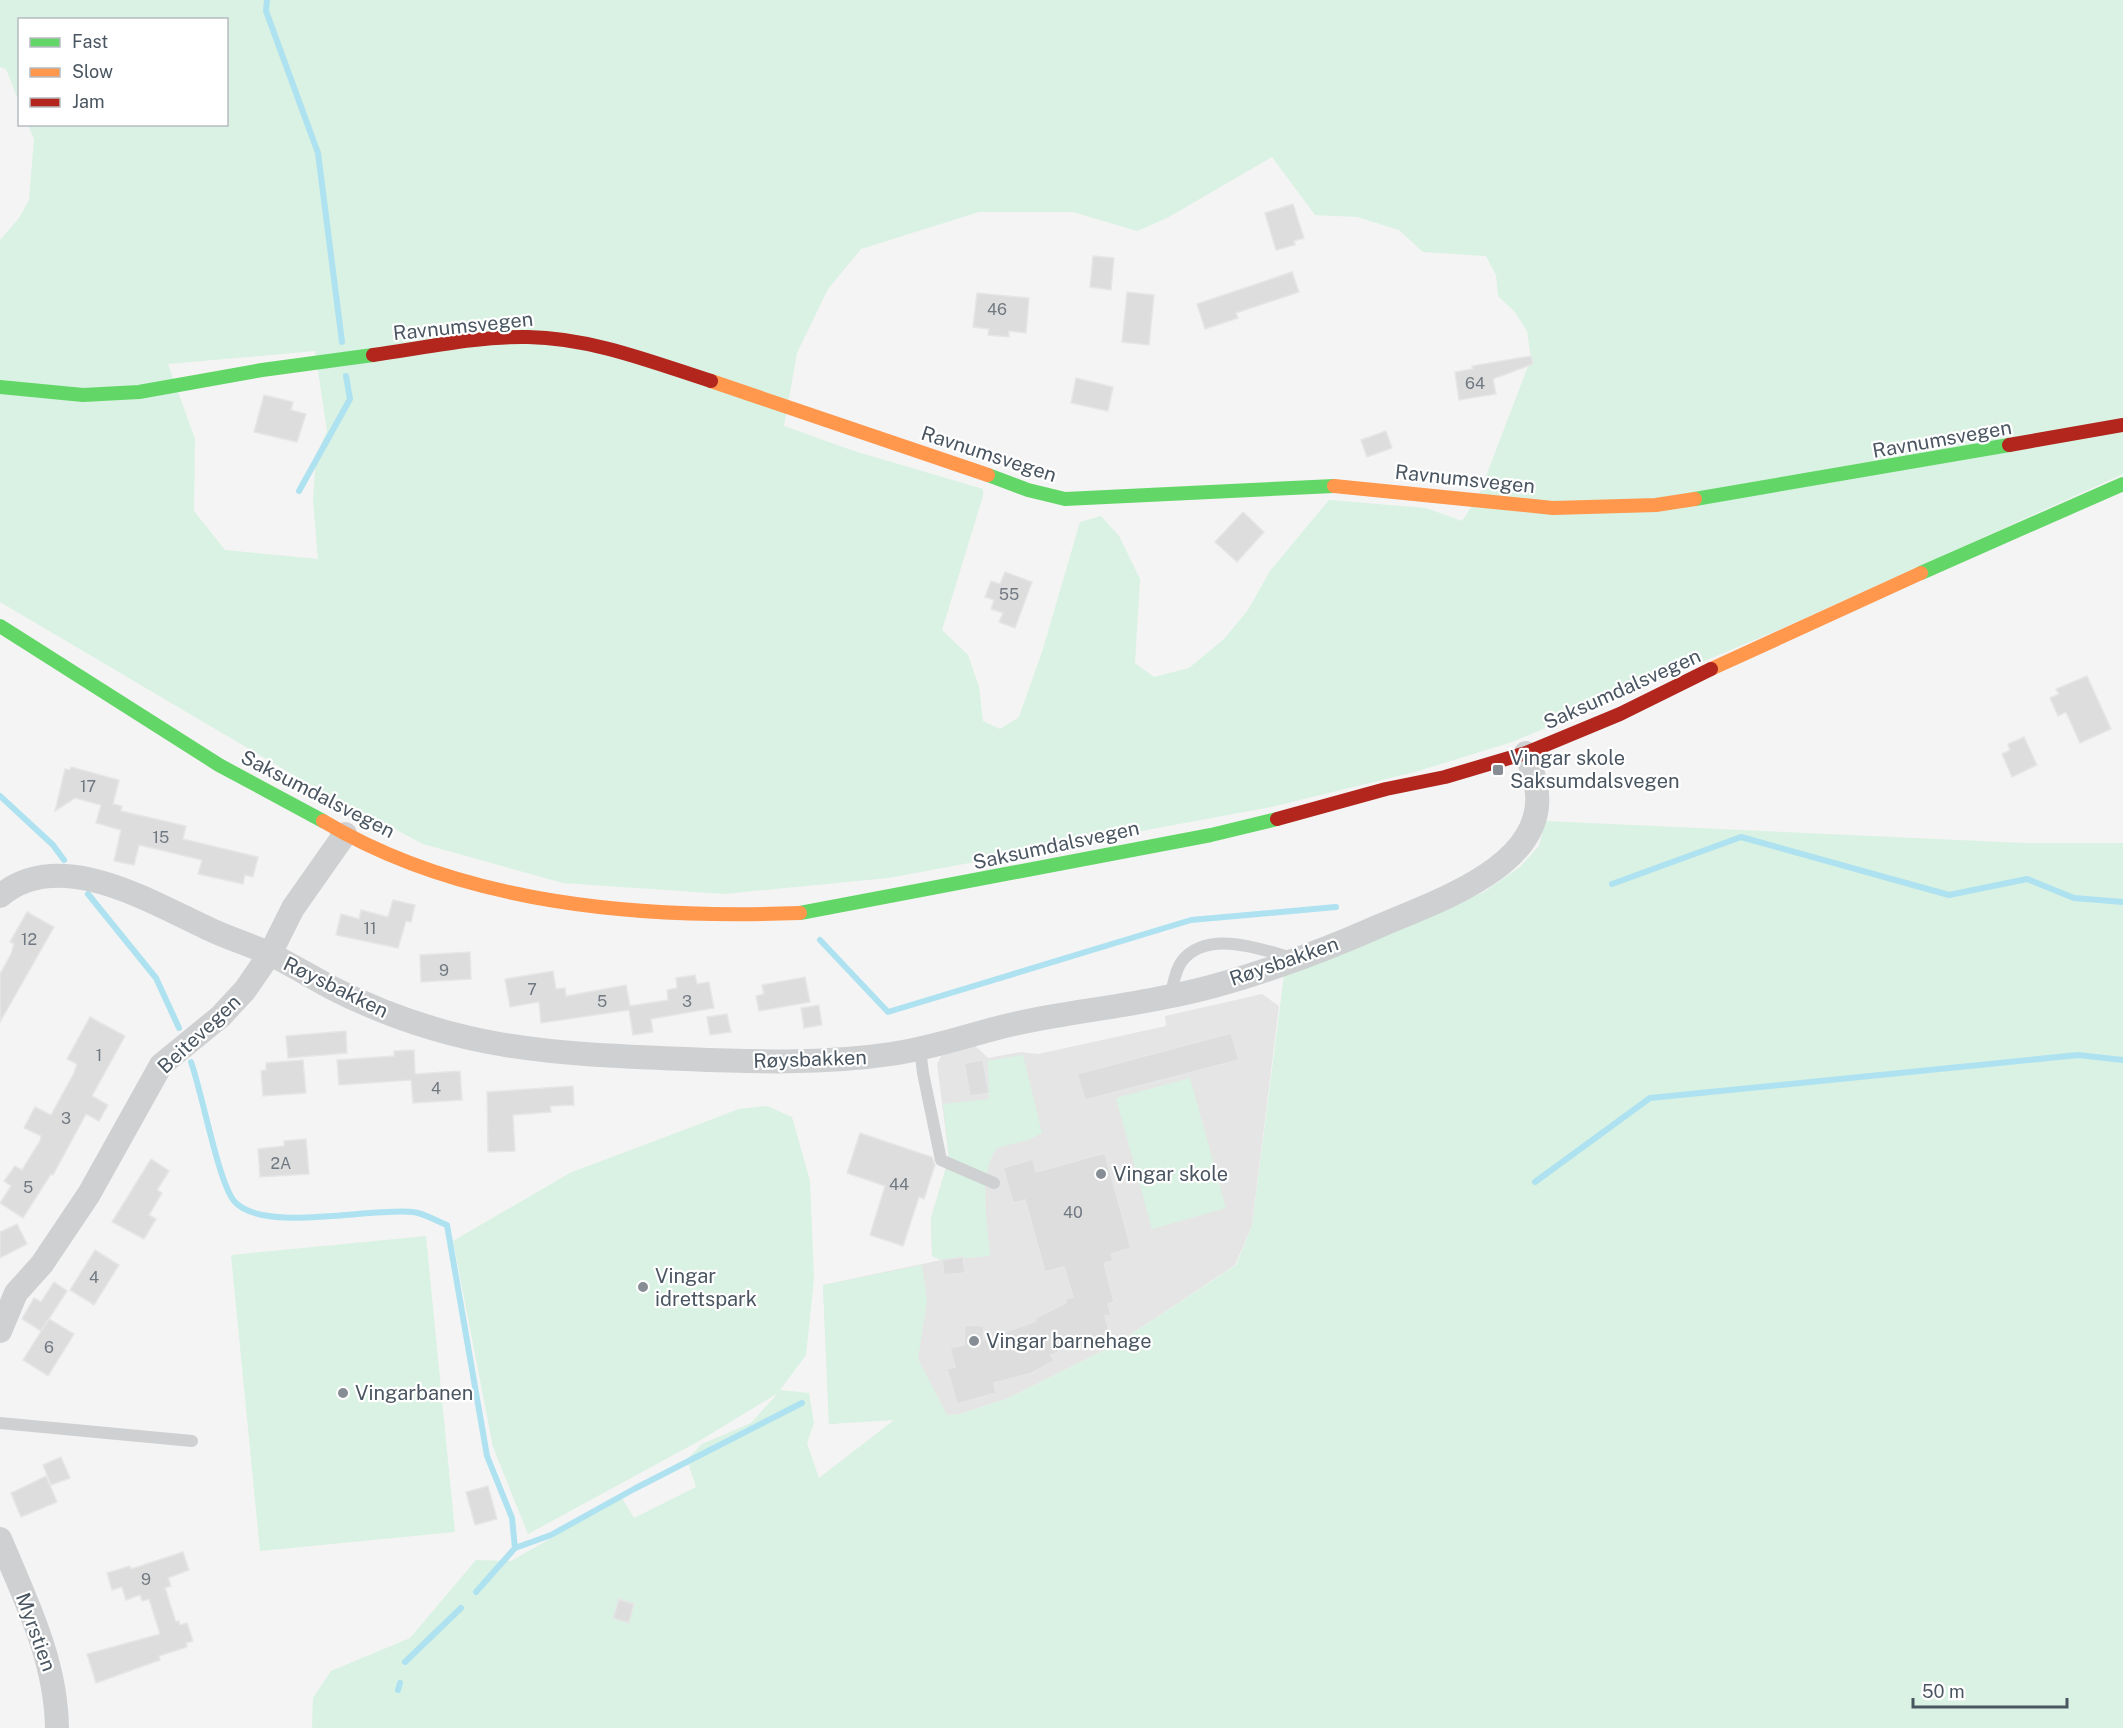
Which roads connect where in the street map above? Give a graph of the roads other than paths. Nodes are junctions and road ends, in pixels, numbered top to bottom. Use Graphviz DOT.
graph roads {
  1 [pos="0,387"];
  2 [pos="2123,425"];
  3 [pos="2123,484"];
  4 [pos="0,626"];
  5 [pos="1526,753"];
  6 [pos="345,834"];
  7 [pos="0,896"];
  8 [pos="270,954"];
  9 [pos="1293,959"];
  10 [pos="1170,997"];
  11 [pos="920,1048"];
  12 [pos="994,1183"];
  13 [pos="8,1295"];
  14 [pos="0,1331"];
  15 [pos="0,1423"];
  16 [pos="192,1442"];
  17 [pos="0,1539"];
  18 [pos="57,1728"];
  1 -- 2 [label="main road, Ravnumsvegen"];
  3 -- 5 [label="main road, Saksumdalsvegen"];
  4 -- 6 [label="main road, Saksumdalsvegen"];
  5 -- 6 [label="main road, Saksumdalsvegen"];
  5 -- 9 [label="street, Røysbakken"];
  6 -- 8 [label="street, Beitevegen"];
  7 -- 8 [label="street, Røysbakken"];
  8 -- 11 [label="street, Røysbakken"];
  8 -- 13 [label="street, Beitevegen"];
  9 -- 10 [label="street, Røysbakken"];
  9 -- 10 [label="lane"];
  10 -- 11 [label="street, Røysbakken"];
  11 -- 12 [label="lane"];
  13 -- 14 [label="street, Beitevegen"];
  15 -- 16 [label="lane"];
  17 -- 18 [label="street, Myrstien"];
}
